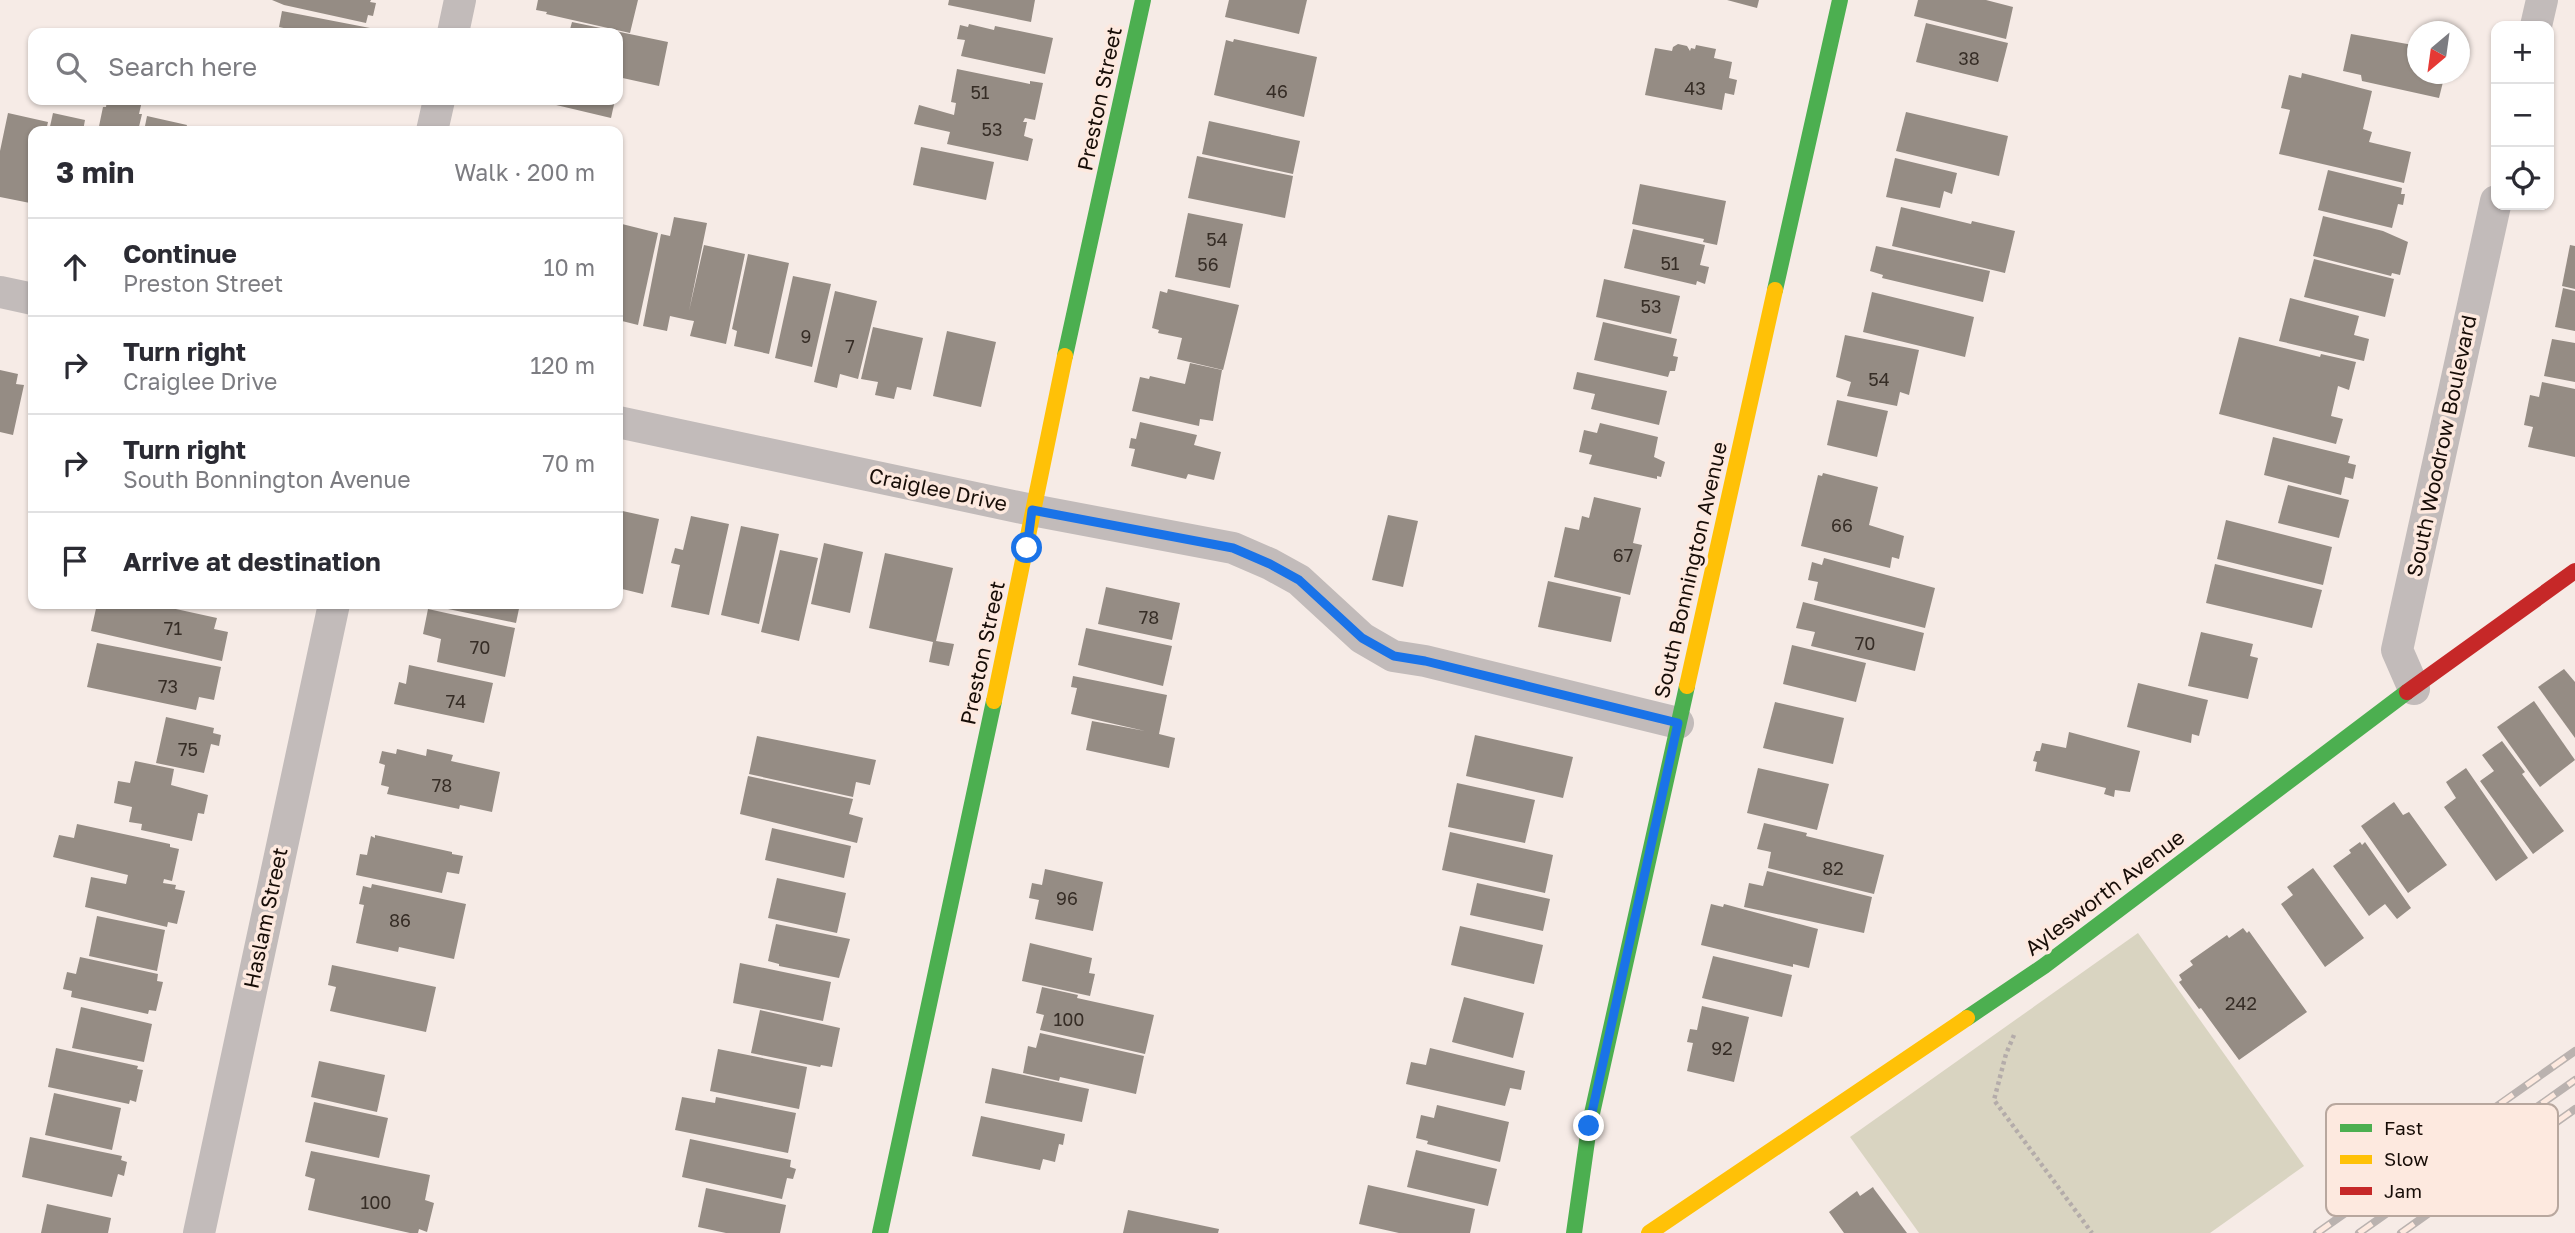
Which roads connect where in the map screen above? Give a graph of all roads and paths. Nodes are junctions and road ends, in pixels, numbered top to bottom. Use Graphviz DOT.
graph roads {
  1 [pos="460,0"];
  2 [pos="1143,0"];
  3 [pos="1840,0"];
  4 [pos="2542,0"];
  5 [pos="2537,21"];
  6 [pos="454,28"];
  7 [pos="438,105"];
  8 [pos="433,126"];
  9 [pos="2494,210"];
  10 [pos="0,292"];
  11 [pos="28,298"];
  12 [pos="623,423"];
  13 [pos="1032,510"];
  14 [pos="2575,571"];
  15 [pos="333,609"];
  16 [pos="2414,689"];
  17 [pos="1678,723"];
  18 [pos="2017,1030"];
  19 [pos="199,1233"];
  20 [pos="880,1233"];
  21 [pos="1574,1233"];
  22 [pos="1649,1233"];
  23 [pos="2092,1233"];
  1 -- 6 [label="street"];
  2 -- 13 [label="street, Preston Street"];
  3 -- 17 [label="street, South Bonnington Avenue"];
  4 -- 5 [label="street"];
  7 -- 8 [label="street"];
  9 -- 16 [label="street, South Woodrow Boulevard"];
  10 -- 11 [label="street"];
  12 -- 13 [label="street, Craiglee Drive"];
  13 -- 17 [label="street, Craiglee Drive"];
  13 -- 20 [label="street, Preston Street"];
  14 -- 16 [label="street, Aylesworth Avenue"];
  15 -- 19 [label="street, Haslam Street"];
  16 -- 22 [label="street, Aylesworth Avenue"];
  17 -- 21 [label="street, South Bonnington Avenue"];
  18 -- 23 [label="path"];
}
